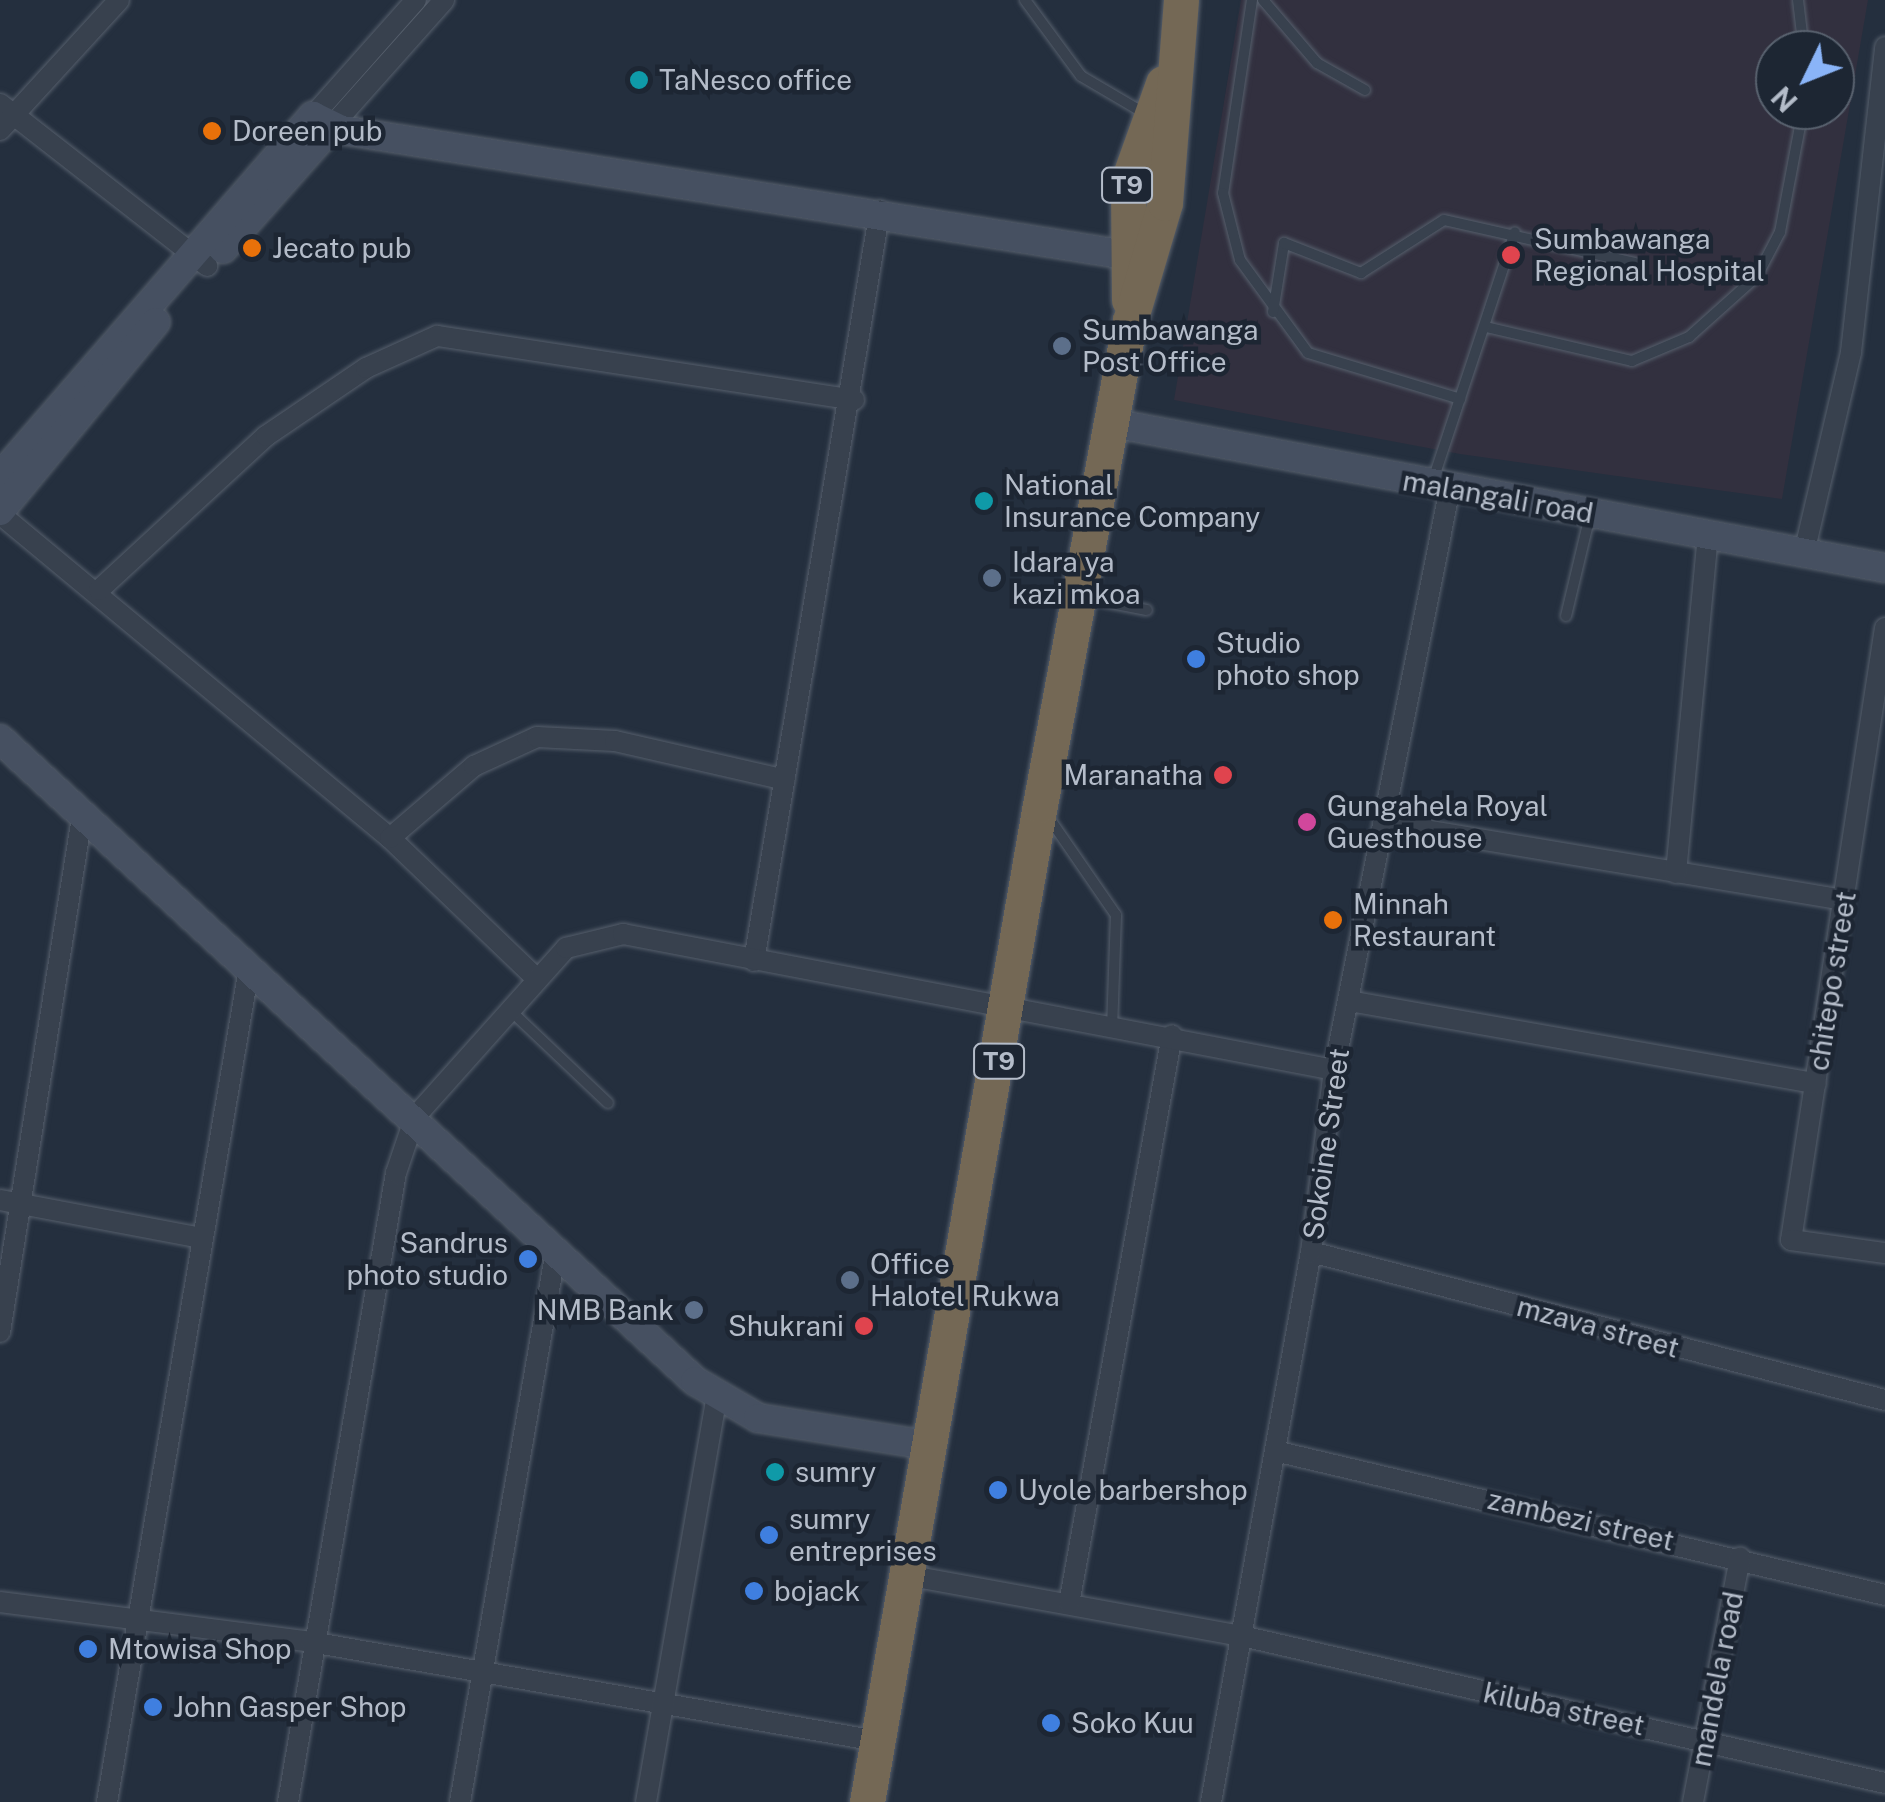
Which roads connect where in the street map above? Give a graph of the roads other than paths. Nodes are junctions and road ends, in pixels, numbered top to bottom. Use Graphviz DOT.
graph roads {
  1 [pos="119,0"];
  2 [pos="416,0"];
  3 [pos="444,0"];
  4 [pos="1024,0"];
  5 [pos="1181,0"];
  6 [pos="1252,0"];
  7 [pos="1264,0"];
  8 [pos="1798,0"];
  9 [pos="1802,30"];
  10 [pos="1885,47"];
  11 [pos="1173,56"];
  12 [pos="1366,90"];
  13 [pos="1879,108"];
  14 [pos="1151,115"];
  15 [pos="5,116"];
  16 [pos="322,121"];
  17 [pos="1798,130"];
  18 [pos="1130,174"];
  19 [pos="1878,178"];
  20 [pos="1169,179"];
  21 [pos="880,210"];
  22 [pos="1125,211"];
  23 [pos="1162,215"];
  24 [pos="1515,232"];
  25 [pos="1126,254"];
  26 [pos="200,261"];
  27 [pos="1635,263"];
  28 [pos="1273,312"];
  29 [pos="1130,321"];
  30 [pos="1486,328"];
  31 [pos="1460,399"];
  32 [pos="854,400"];
  33 [pos="1112,424"];
  34 [pos="0,477"];
  35 [pos="1441,486"];
  36 [pos="0,512"];
  37 [pos="1590,514"];
  38 [pos="1708,535"];
  39 [pos="1804,552"];
  40 [pos="1885,568"];
  41 [pos="99,590"];
  42 [pos="1079,597"];
  43 [pos="1148,610"];
  44 [pos="1566,616"];
  45 [pos="1885,628"];
  46 [pos="1869,734"];
  47 [pos="0,739"];
  48 [pos="1885,752"];
  49 [pos="785,780"];
  50 [pos="1040,804"];
  51 [pos="82,818"];
  52 [pos="1389,824"];
  53 [pos="390,838"];
  54 [pos="1676,873"];
  55 [pos="1844,900"];
  56 [pos="754,961"];
  57 [pos="249,969"];
  58 [pos="536,979"];
  59 [pos="1349,1001"];
  60 [pos="509,1010"];
  61 [pos="1009,1010"];
  62 [pos="1112,1029"];
  63 [pos="1172,1035"];
  64 [pos="1334,1070"];
  65 [pos="1816,1083"];
  66 [pos="608,1103"];
  67 [pos="416,1118"];
  68 [pos="0,1200"];
  69 [pos="22,1204"];
  70 [pos="201,1238"];
  71 [pos="556,1250"];
  72 [pos="1311,1252"];
  73 [pos="1885,1253"];
  74 [pos="0,1332"];
  75 [pos="717,1394"];
  76 [pos="1885,1400"];
  77 [pos="928,1445"];
  78 [pos="1275,1451"];
  79 [pos="1740,1557"];
  80 [pos="905,1575"];
  81 [pos="1885,1595"];
  82 [pos="0,1602"];
  83 [pos="1069,1604"];
  84 [pos="132,1623"];
  85 [pos="1242,1636"];
  86 [pos="311,1642"];
  87 [pos="479,1677"];
  88 [pos="658,1708"];
  89 [pos="1705,1735"];
  90 [pos="878,1741"];
  91 [pos="1885,1783"];
  92 [pos="106,1802"];
  93 [pos="288,1802"];
  94 [pos="460,1802"];
  95 [pos="646,1802"];
  96 [pos="867,1802"];
  97 [pos="1212,1802"];
  98 [pos="1693,1802"];
  1 -- 15 [label="street"];
  2 -- 16 [label="street"];
  3 -- 16 [label="street"];
  4 -- 14 [label="lane"];
  5 -- 11 [label="highway, T9"];
  6 -- 28 [label="lane"];
  7 -- 12 [label="lane"];
  8 -- 9 [label="lane"];
  10 -- 13 [label="street"];
  11 -- 14 [label="highway, T9"];
  11 -- 20 [label="highway, T9"];
  13 -- 19 [label="street"];
  14 -- 18 [label="highway, T9"];
  15 -- 26 [label="street"];
  16 -- 21 [label="street"];
  16 -- 26 [label="street"];
  17 -- 30 [label="lane"];
  18 -- 20 [label="highway"];
  18 -- 22 [label="highway, T9"];
  19 -- 39 [label="street"];
  20 -- 23 [label="highway, T9"];
  21 -- 25 [label="street"];
  21 -- 32 [label="street"];
  22 -- 23 [label="highway"];
  22 -- 25 [label="highway, T9"];
  23 -- 29 [label="highway, T9"];
  24 -- 27 [label="lane"];
  24 -- 28 [label="lane"];
  24 -- 30 [label="lane"];
  25 -- 29 [label="highway, T9"];
  26 -- 34 [label="street"];
  26 -- 36 [label="street"];
  28 -- 31 [label="lane"];
  29 -- 33 [label="highway, T9"];
  30 -- 31 [label="lane"];
  31 -- 35 [label="lane"];
  32 -- 41 [label="street"];
  32 -- 49 [label="street"];
  33 -- 35 [label="street, malangali road"];
  33 -- 42 [label="highway, T9"];
  35 -- 37 [label="street, malangali road"];
  35 -- 52 [label="street, Sokoine Street"];
  36 -- 41 [label="street"];
  37 -- 38 [label="street, malangali road"];
  37 -- 44 [label="lane"];
  38 -- 39 [label="street, malangali road"];
  38 -- 54 [label="street"];
  39 -- 40 [label="street, malangali road"];
  41 -- 53 [label="street"];
  42 -- 43 [label="lane"];
  42 -- 50 [label="highway, T9"];
  45 -- 46 [label="street, chitepo street"];
  46 -- 48 [label="street"];
  46 -- 55 [label="street, chitepo street"];
  47 -- 51 [label="street"];
  49 -- 53 [label="street"];
  49 -- 56 [label="street"];
  50 -- 61 [label="highway, T9"];
  50 -- 62 [label="lane"];
  51 -- 57 [label="street"];
  51 -- 69 [label="street"];
  52 -- 54 [label="street"];
  52 -- 59 [label="street, Sokoine Street"];
  53 -- 58 [label="street"];
  54 -- 55 [label="street"];
  55 -- 65 [label="street, chitepo street"];
  56 -- 58 [label="street"];
  56 -- 61 [label="street"];
  57 -- 67 [label="street"];
  57 -- 70 [label="street"];
  58 -- 60 [label="street"];
  59 -- 64 [label="street, Sokoine Street"];
  59 -- 65 [label="street"];
  60 -- 66 [label="lane"];
  60 -- 67 [label="street"];
  61 -- 62 [label="street"];
  61 -- 77 [label="highway, T9"];
  62 -- 63 [label="street"];
  63 -- 64 [label="street"];
  63 -- 83 [label="street"];
  64 -- 72 [label="street, Sokoine Street"];
  65 -- 73 [label="street, chitepo street"];
  67 -- 71 [label="street"];
  67 -- 86 [label="street"];
  68 -- 69 [label="street"];
  69 -- 70 [label="street"];
  69 -- 74 [label="street"];
  70 -- 84 [label="street"];
  71 -- 75 [label="street"];
  71 -- 87 [label="street"];
  72 -- 76 [label="street, mzava street"];
  72 -- 78 [label="street, Sokoine Street"];
  75 -- 77 [label="street"];
  75 -- 88 [label="street"];
  77 -- 80 [label="highway, T9"];
  78 -- 79 [label="street, zambezi street"];
  78 -- 85 [label="street, Sokoine Street"];
  79 -- 81 [label="street, zambezi street"];
  79 -- 89 [label="street, mandela road"];
  80 -- 83 [label="street, kiluba street"];
  80 -- 90 [label="highway, T9"];
  82 -- 84 [label="street"];
  83 -- 85 [label="street, kiluba street"];
  84 -- 86 [label="street"];
  84 -- 92 [label="street"];
  85 -- 89 [label="street, kiluba street"];
  85 -- 97 [label="street, Sokoine Street"];
  86 -- 87 [label="street"];
  86 -- 93 [label="street"];
  87 -- 88 [label="street"];
  87 -- 94 [label="street"];
  88 -- 90 [label="street"];
  88 -- 95 [label="street"];
  89 -- 91 [label="street, kiluba street"];
  89 -- 98 [label="street, mandela road"];
  90 -- 96 [label="highway, T9"];
}
